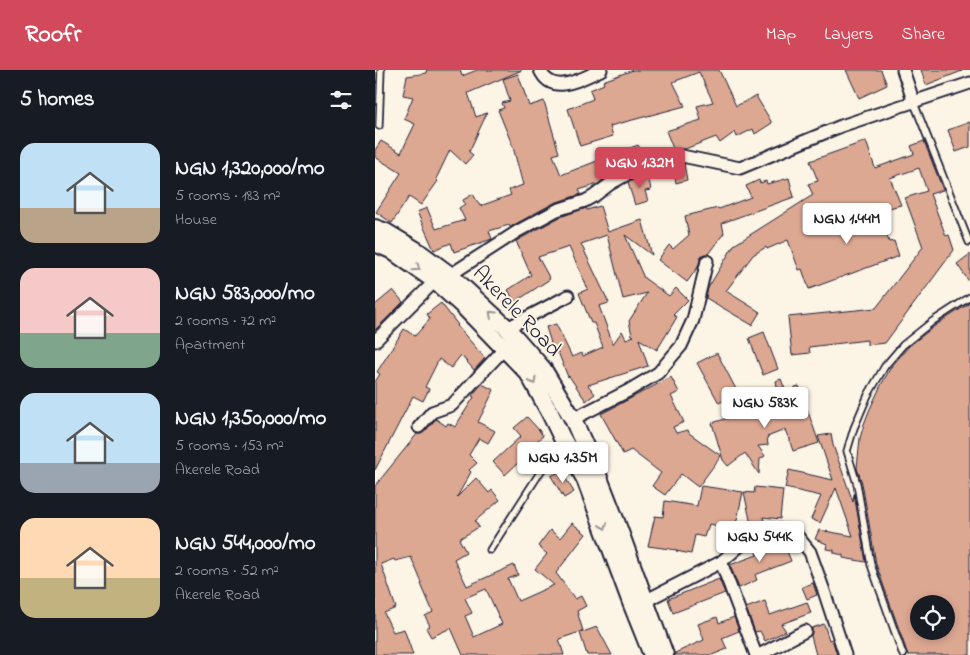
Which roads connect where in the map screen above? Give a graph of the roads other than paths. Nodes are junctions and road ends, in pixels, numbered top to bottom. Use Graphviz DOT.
graph roads {
  1 [pos="381,70"];
  2 [pos="540,70"];
  3 [pos="601,70"];
  4 [pos="903,70"];
  5 [pos="970,83"];
  6 [pos="914,103"];
  7 [pos="379,126"];
  8 [pos="375,228"];
  9 [pos="375,242"];
  10 [pos="969,242"];
  11 [pos="707,261"];
  12 [pos="442,278"];
  13 [pos="568,296"];
  14 [pos="970,297"];
  15 [pos="507,328"];
  16 [pos="375,341"];
  17 [pos="505,348"];
  18 [pos="573,419"];
  19 [pos="419,427"];
  20 [pos="562,438"];
  21 [pos="490,550"];
  22 [pos="721,562"];
  23 [pos="645,601"];
  24 [pos="805,631"];
  25 [pos="653,655"];
  26 [pos="665,655"];
  27 [pos="758,655"];
  28 [pos="845,655"];
  29 [pos="903,655"];
  1 -- 7 [label="lane"];
  2 -- 3 [label="street"];
  4 -- 6 [label="street"];
  5 -- 6 [label="street"];
  6 -- 10 [label="lane"];
  6 -- 12 [label="street"];
  8 -- 12 [label="street, Akerele Road"];
  9 -- 12 [label="street, one-way"];
  11 -- 18 [label="street"];
  15 -- 12 [label="street, Akerele Road, one-way"];
  12 -- 16 [label="street"];
  12 -- 17 [label="street"];
  13 -- 15 [label="street"];
  14 -- 29 [label="lane"];
  15 -- 18 [label="street, Akerele Road"];
  17 -- 19 [label="street"];
  17 -- 20 [label="street, one-way"];
  18 -- 23 [label="street, Akerele Road"];
  20 -- 21 [label="lane"];
  20 -- 25 [label="street, one-way"];
  22 -- 23 [label="street"];
  22 -- 27 [label="street"];
  22 -- 28 [label="street"];
  23 -- 26 [label="street, Akerele Road"];
  24 -- 27 [label="street"];
}
